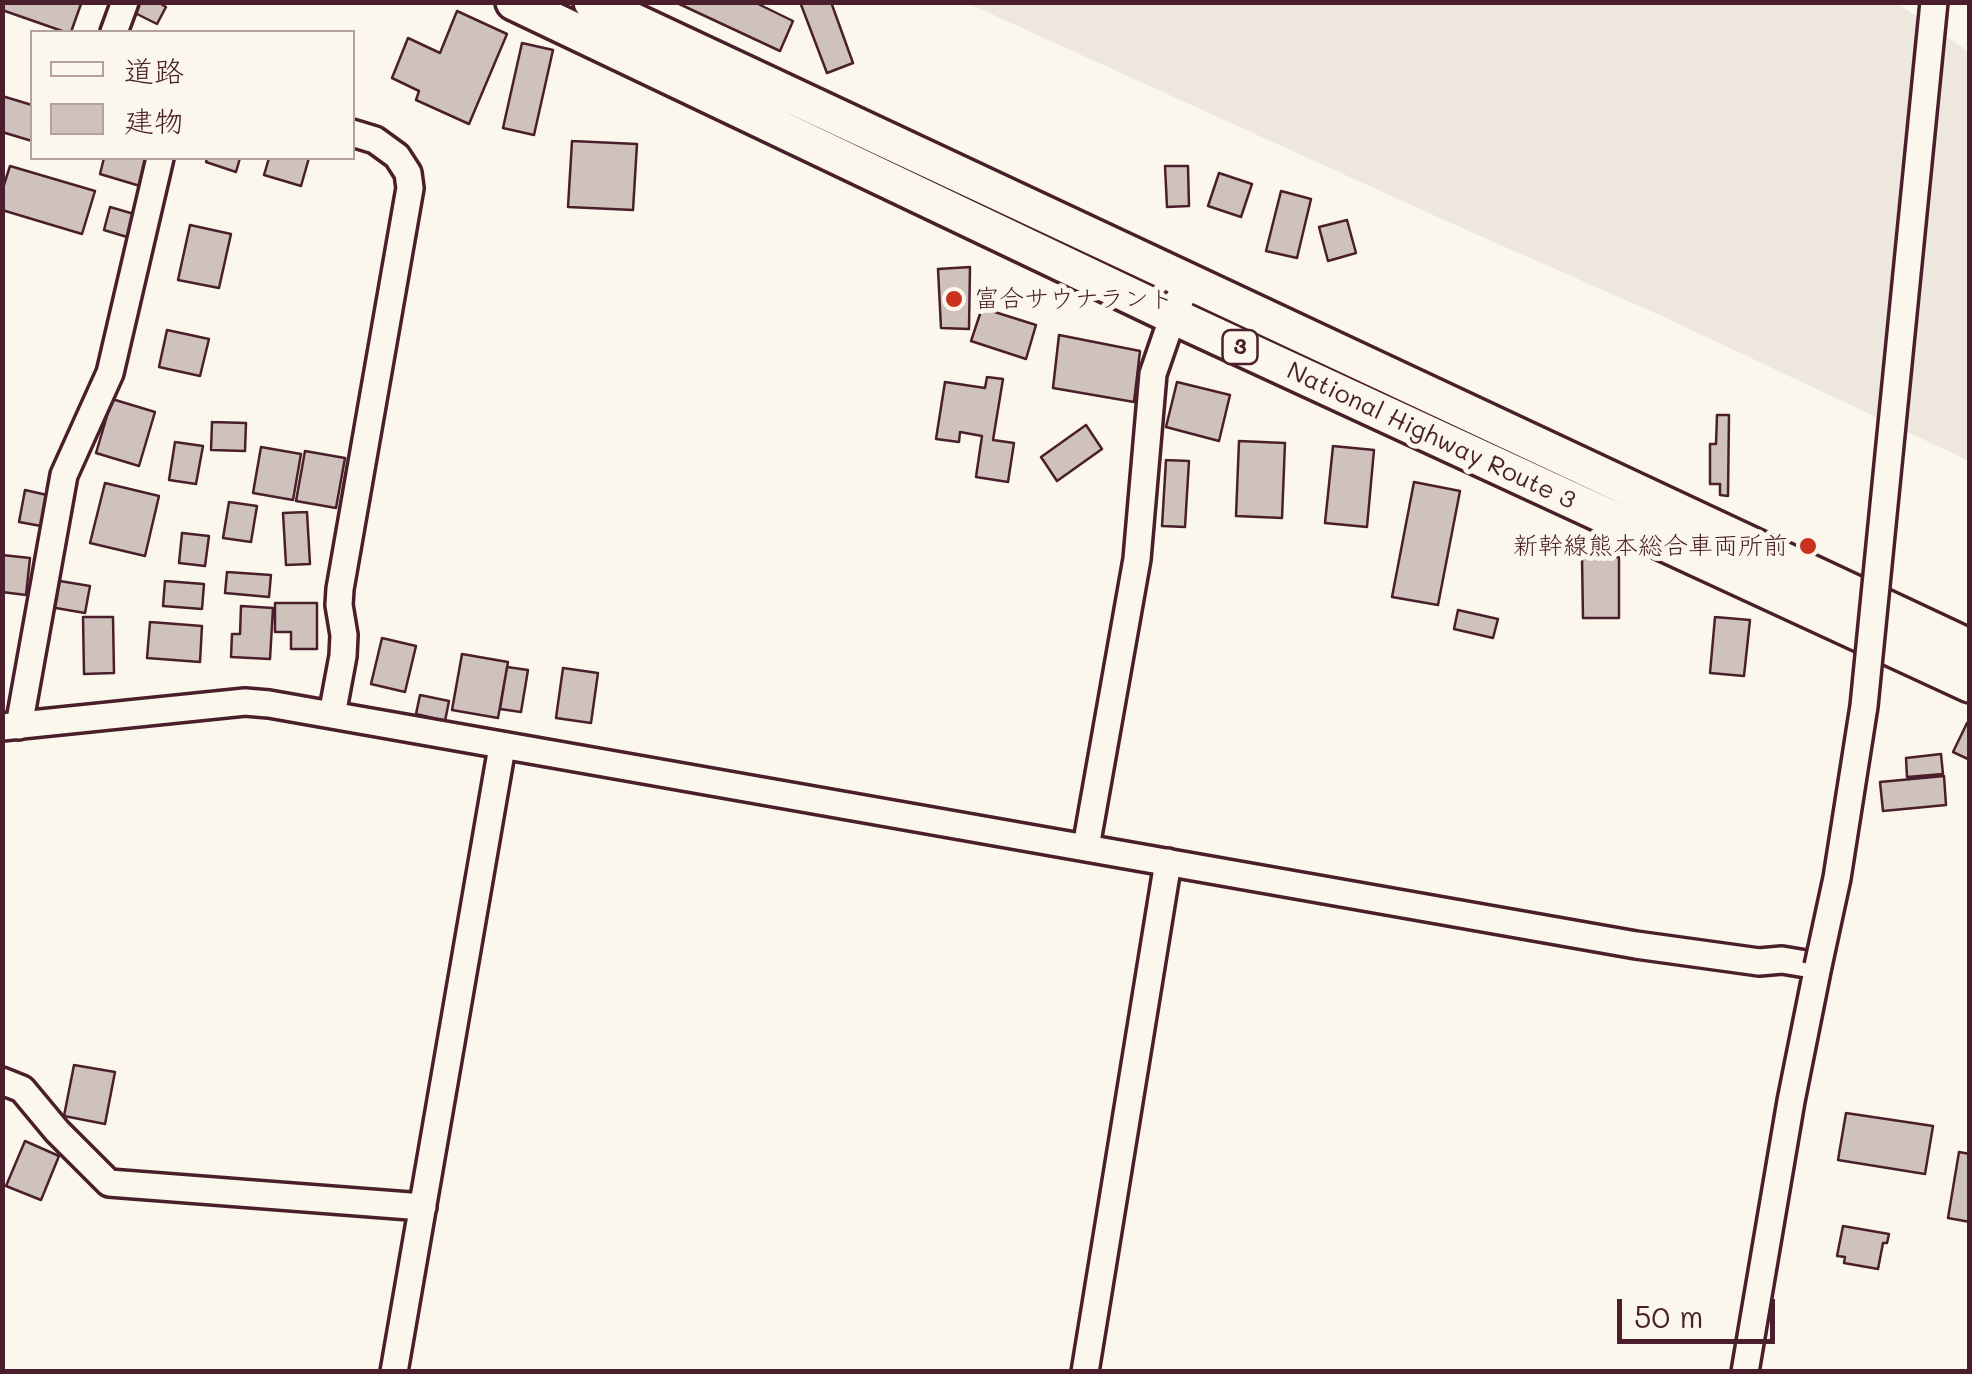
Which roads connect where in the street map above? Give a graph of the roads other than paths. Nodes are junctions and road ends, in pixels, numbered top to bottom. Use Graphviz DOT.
graph roads {
  1 [pos="125,2"];
  2 [pos="514,2"];
  3 [pos="592,2"];
  4 [pos="1934,2"];
  5 [pos="115,30"];
  6 [pos="355,134"];
  7 [pos="160,160"];
  8 [pos="1188,282"];
  9 [pos="1173,316"];
  10 [pos="1970,648"];
  11 [pos="1970,684"];
  12 [pos="332,715"];
  13 [pos="11,727"];
  14 [pos="502,747"];
  15 [pos="1086,848"];
  16 [pos="1168,862"];
  17 [pos="1818,966"];
  18 [pos="2,1080"];
  19 [pos="423,1207"];
  20 [pos="394,1372"];
  21 [pos="1085,1372"];
  22 [pos="1745,1372"];
  1 -- 5 [label="street"];
  2 -- 9 [label="highway, National Highway Route 3 / 3"];
  3 -- 8 [label="highway, National Highway Route 3 / 3"];
  4 -- 17 [label="street, bridge"];
  6 -- 12 [label="street"];
  7 -- 13 [label="street"];
  8 -- 9 [label="street"];
  8 -- 10 [label="highway, National Highway Route 3 / 3"];
  9 -- 11 [label="highway, National Highway Route 3 / 3"];
  9 -- 15 [label="street"];
  12 -- 13 [label="street"];
  12 -- 14 [label="street"];
  14 -- 15 [label="street"];
  14 -- 19 [label="street"];
  15 -- 16 [label="street"];
  16 -- 17 [label="street"];
  16 -- 21 [label="street"];
  17 -- 22 [label="street"];
  18 -- 19 [label="street"];
  19 -- 20 [label="street"];
}
